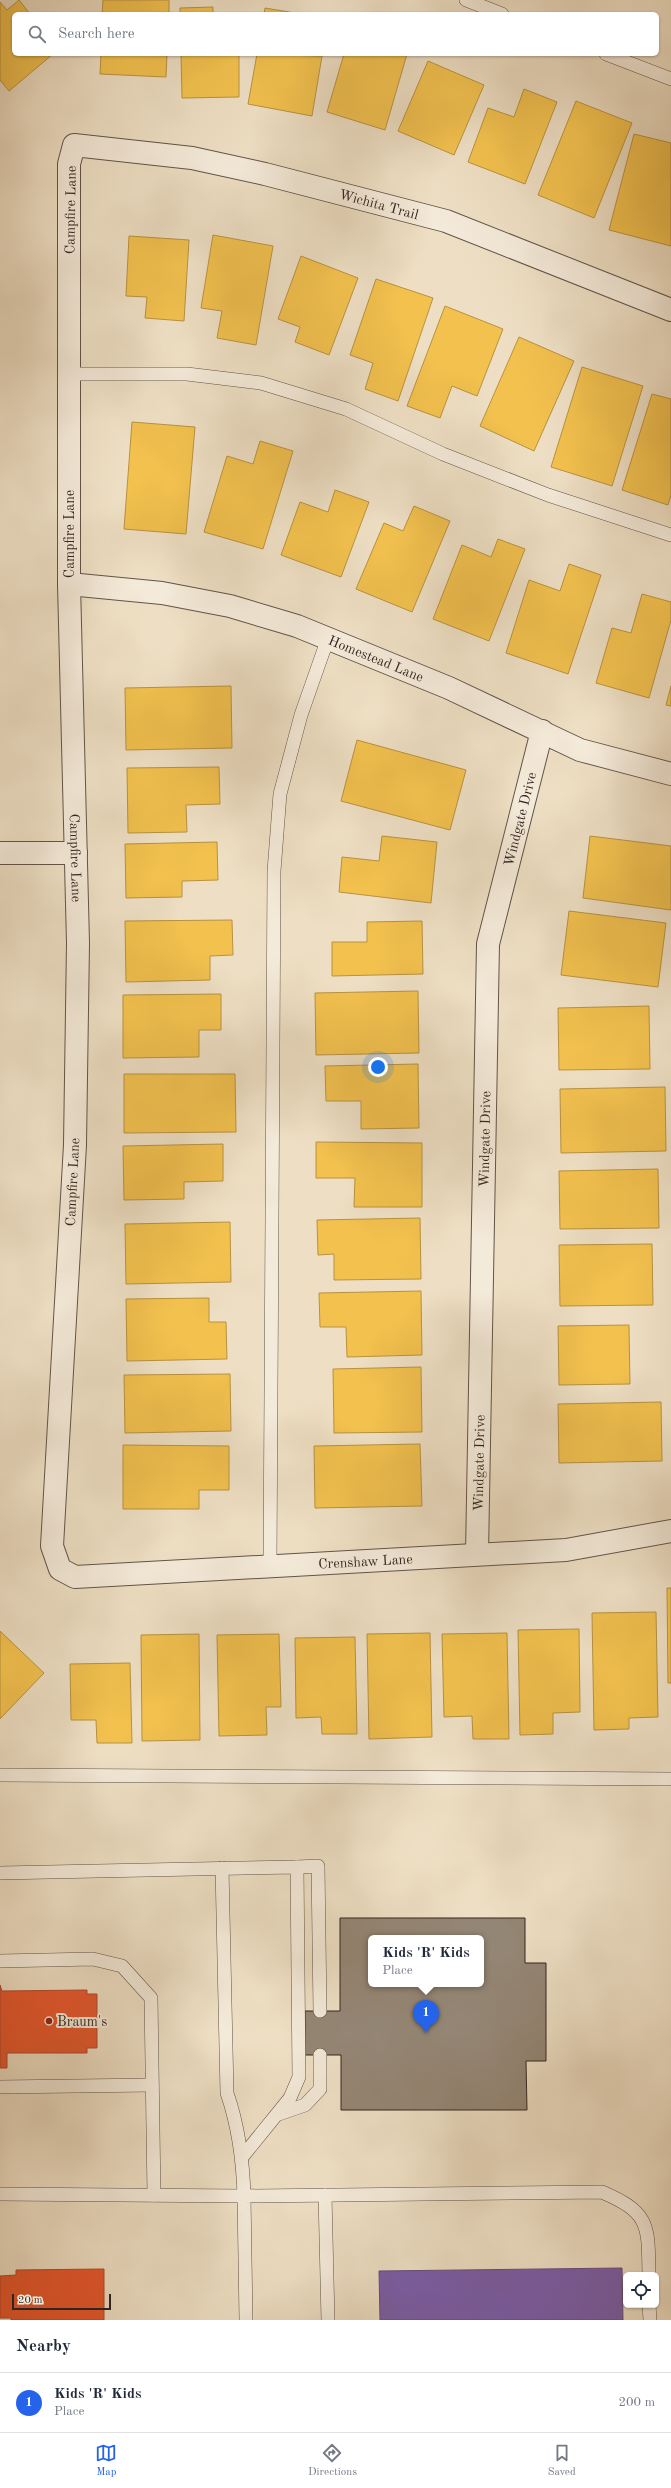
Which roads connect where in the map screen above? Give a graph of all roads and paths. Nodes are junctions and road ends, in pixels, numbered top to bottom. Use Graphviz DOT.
graph roads {
  1 [pos="466,0"];
  2 [pos="497,12"];
  3 [pos="611,56"];
  4 [pos="671,79"];
  5 [pos="74,145"];
  6 [pos="671,310"];
  7 [pos="69,374"];
  8 [pos="671,535"];
  9 [pos="69,584"];
  10 [pos="328,638"];
  11 [pos="542,731"];
  12 [pos="671,774"];
  13 [pos="0,853"];
  14 [pos="76,853"];
  15 [pos="671,1531"];
  16 [pos="477,1554"];
  17 [pos="270,1566"];
  18 [pos="60,1569"];
  19 [pos="0,1775"];
  20 [pos="671,1779"];
  21 [pos="297,1867"];
  22 [pos="222,1868"];
  23 [pos="0,1873"];
  24 [pos="0,1961"];
  25 [pos="320,2011"];
  26 [pos="320,2055"];
  27 [pos="152,2085"];
  28 [pos="0,2087"];
  29 [pos="278,2114"];
  30 [pos="243,2156"];
  31 [pos="0,2194"];
  32 [pos="154,2195"];
  33 [pos="325,2195"];
  34 [pos="244,2196"];
  35 [pos="649,2272"];
  36 [pos="649,2308"];
  37 [pos="246,2320"];
  38 [pos="328,2320"];
  39 [pos="650,2320"];
  1 -- 2 [label="lane"];
  3 -- 4 [label="lane"];
  5 -- 6 [label="street, Wichita Trail"];
  5 -- 7 [label="street, Campfire Lane"];
  7 -- 8 [label="lane"];
  7 -- 9 [label="street, Campfire Lane"];
  9 -- 10 [label="street, Homestead Lane"];
  9 -- 14 [label="street, Campfire Lane"];
  10 -- 11 [label="street, Homestead Lane"];
  10 -- 17 [label="lane"];
  11 -- 12 [label="street, Homestead Lane"];
  11 -- 16 [label="street, Windgate Drive"];
  13 -- 14 [label="street"];
  14 -- 18 [label="street, Campfire Lane"];
  15 -- 16 [label="street, Crenshaw Lane"];
  16 -- 17 [label="street, Crenshaw Lane"];
  17 -- 18 [label="street, Crenshaw Lane"];
  19 -- 20 [label="lane"];
  21 -- 22 [label="lane"];
  21 -- 25 [label="lane"];
  21 -- 29 [label="lane"];
  22 -- 23 [label="lane"];
  22 -- 30 [label="lane"];
  24 -- 27 [label="lane"];
  26 -- 29 [label="lane"];
  27 -- 28 [label="lane"];
  27 -- 32 [label="lane"];
  29 -- 30 [label="lane"];
  30 -- 34 [label="lane"];
  31 -- 32 [label="lane"];
  32 -- 34 [label="lane"];
  33 -- 34 [label="lane"];
  33 -- 35 [label="lane"];
  33 -- 38 [label="lane"];
  34 -- 37 [label="lane"];
  36 -- 39 [label="lane"];
}
